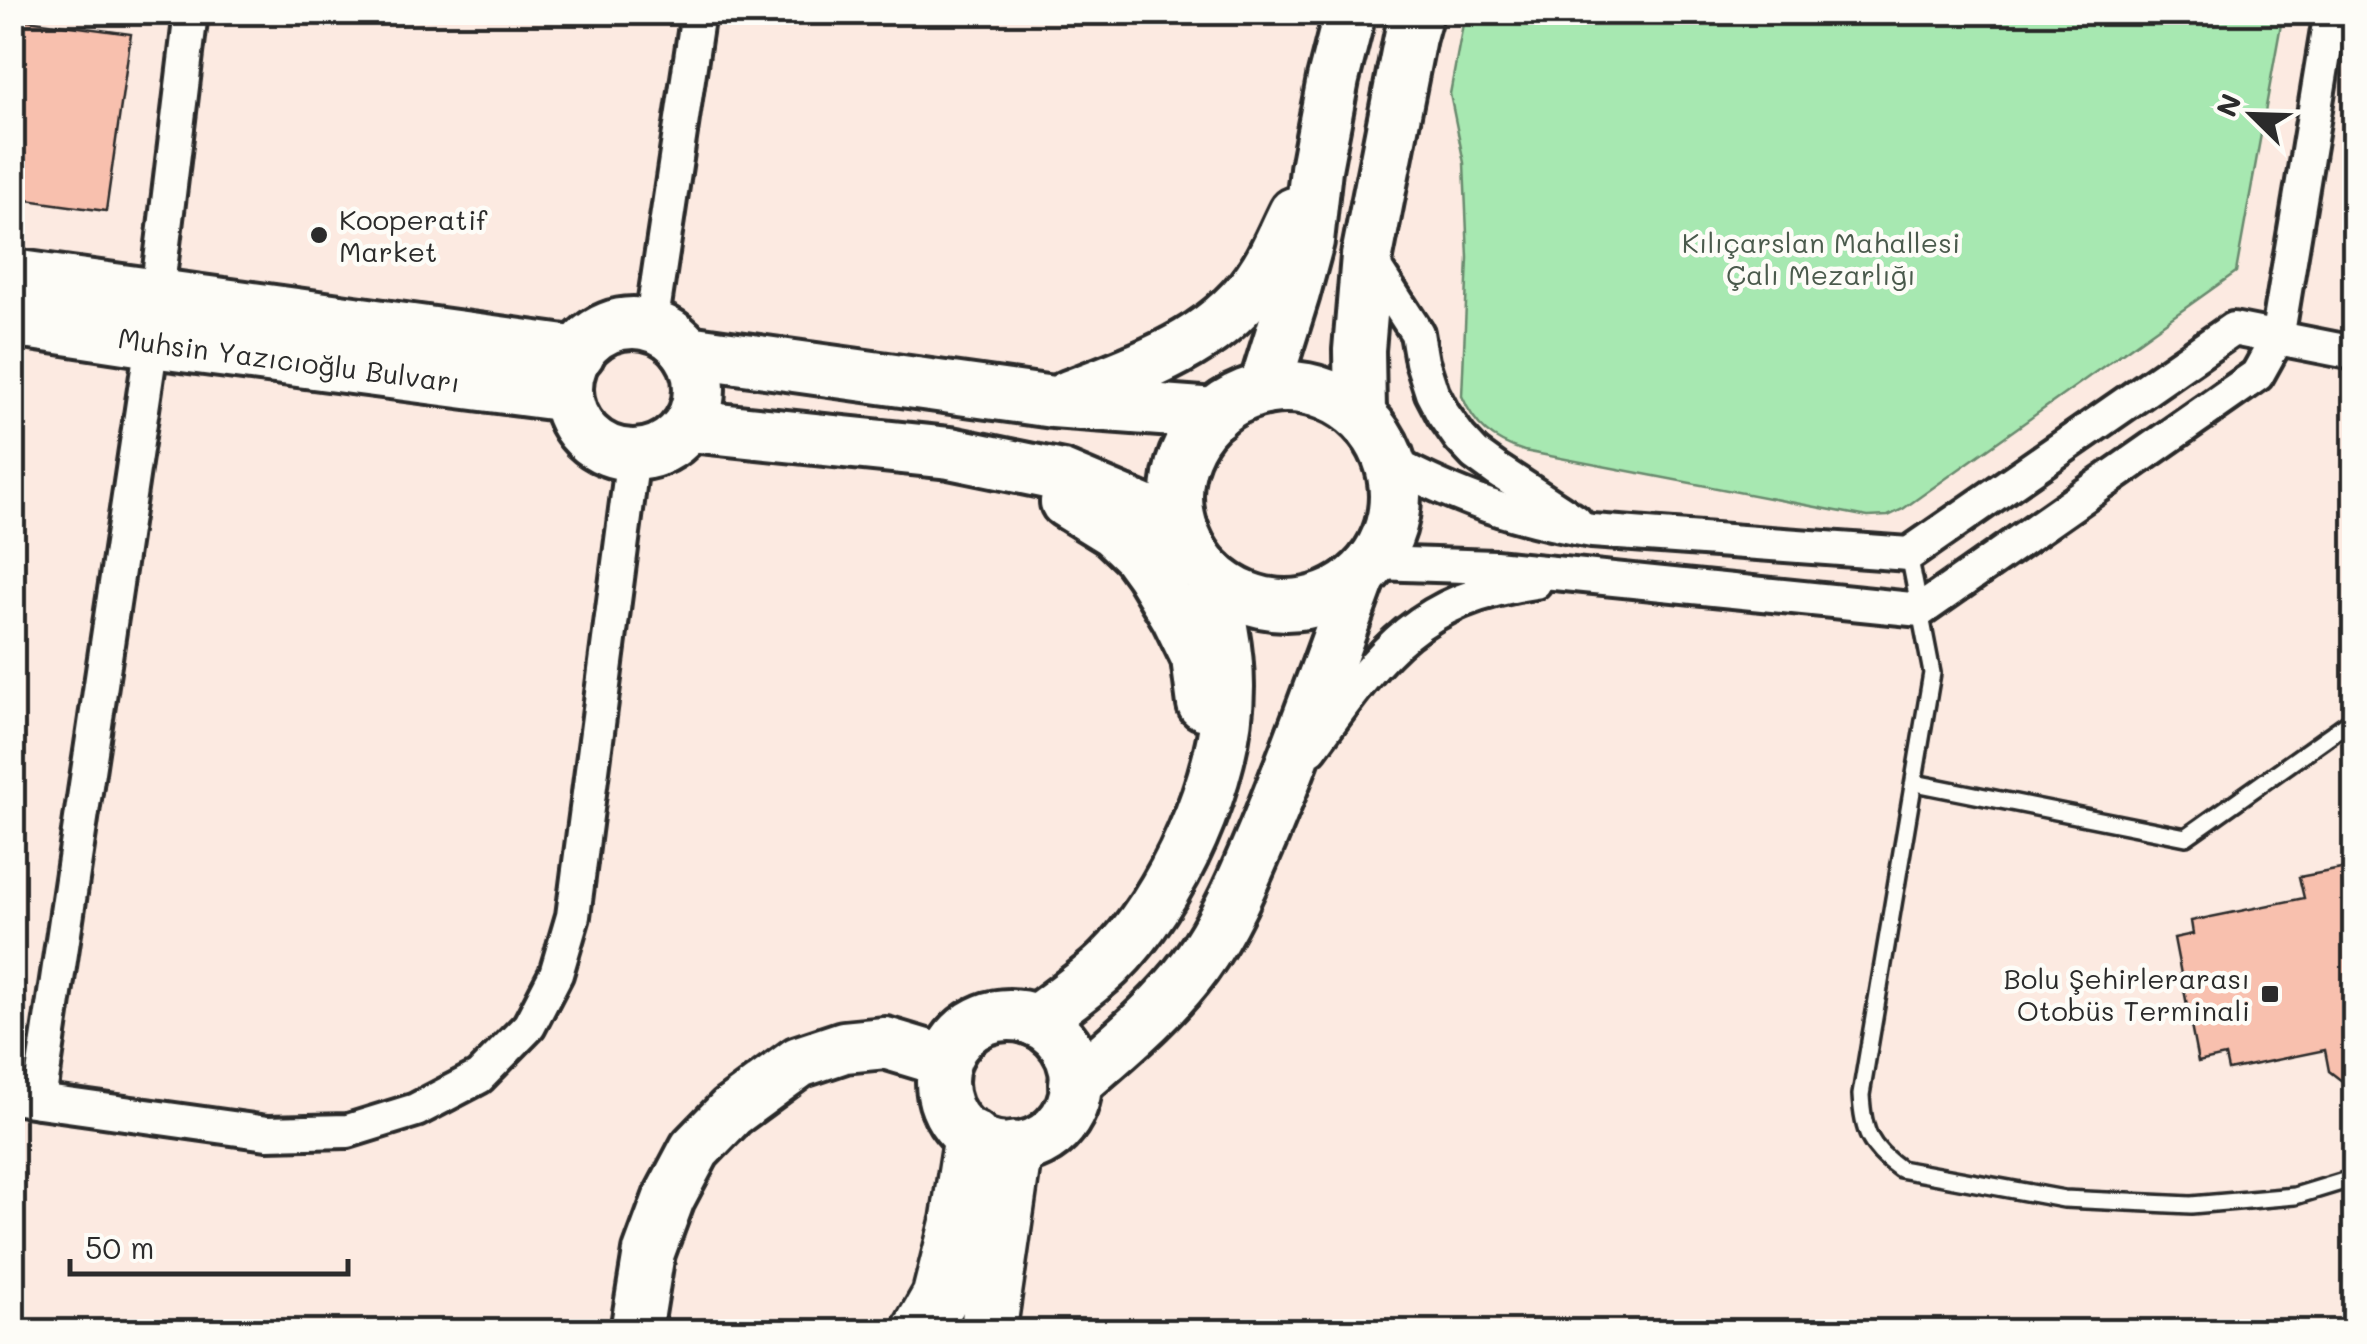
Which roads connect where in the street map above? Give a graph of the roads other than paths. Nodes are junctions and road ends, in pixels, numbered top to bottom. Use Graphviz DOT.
graph roads {
  1 [pos="190,12"];
  2 [pos="698,12"];
  3 [pos="1350,12"];
  4 [pos="1417,12"];
  5 [pos="2331,12"];
  6 [pos="1316,169"];
  7 [pos="1367,256"];
  8 [pos="12,275"];
  9 [pos="155,318"];
  10 [pos="12,321"];
  11 [pos="669,338"];
  12 [pos="2276,339"];
  13 [pos="2354,353"];
  14 [pos="573,374"];
  15 [pos="1264,388"];
  16 [pos="1053,402"];
  17 [pos="1360,413"];
  18 [pos="1215,414"];
  19 [pos="690,426"];
  20 [pos="633,456"];
  21 [pos="1390,462"];
  22 [pos="1007,465"];
  23 [pos="1182,530"];
  24 [pos="1592,531"];
  25 [pos="1908,554"];
  26 [pos="1367,570"];
  27 [pos="1210,574"];
  28 [pos="1582,576"];
  29 [pos="1921,610"];
  30 [pos="2354,718"];
  31 [pos="1216,768"];
  32 [pos="1914,782"];
  33 [pos="1282,788"];
  34 [pos="1036,1021"];
  35 [pos="946,1061"];
  36 [pos="1075,1084"];
  37 [pos="26,1099"];
  38 [pos="993,1144"];
  39 [pos="2354,1178"];
  40 [pos="636,1332"];
  41 [pos="920,1332"];
  42 [pos="990,1332"];
  1 -- 9 [label="street"];
  2 -- 11 [label="street"];
  3 -- 6 [label="main road"];
  4 -- 7 [label="main road"];
  5 -- 12 [label="street"];
  6 -- 15 [label="main road"];
  6 -- 16 [label="main road"];
  7 -- 17 [label="main road"];
  7 -- 24 [label="street"];
  8 -- 9 [label="main road"];
  9 -- 10 [label="main road, Muhsin Yazıcıoğlu Bulvarı"];
  9 -- 14 [label="main road, Muhsin Yazıcıoğlu Bulvarı"];
  9 -- 37 [label="street"];
  11 -- 14 [label="main road"];
  11 -- 16 [label="main road"];
  11 -- 19 [label="main road"];
  12 -- 13 [label="street"];
  12 -- 25 [label="street"];
  12 -- 29 [label="street"];
  14 -- 20 [label="main road"];
  15 -- 17 [label="main road"];
  15 -- 18 [label="main road"];
  16 -- 18 [label="main road"];
  17 -- 21 [label="main road"];
  18 -- 23 [label="main road"];
  19 -- 20 [label="main road"];
  19 -- 22 [label="main road"];
  20 -- 37 [label="street"];
  21 -- 24 [label="street"];
  21 -- 26 [label="main road"];
  22 -- 23 [label="main road"];
  22 -- 31 [label="main road"];
  23 -- 27 [label="main road"];
  24 -- 25 [label="street"];
  25 -- 29 [label="lane"];
  26 -- 27 [label="main road"];
  26 -- 28 [label="street"];
  26 -- 33 [label="main road"];
  27 -- 31 [label="main road"];
  28 -- 29 [label="street"];
  28 -- 33 [label="street"];
  29 -- 32 [label="lane"];
  30 -- 32 [label="lane"];
  31 -- 34 [label="main road"];
  32 -- 39 [label="lane"];
  33 -- 36 [label="main road"];
  34 -- 35 [label="main road"];
  34 -- 36 [label="main road"];
  35 -- 38 [label="main road"];
  35 -- 40 [label="main road"];
  36 -- 38 [label="main road"];
  38 -- 41 [label="highway"];
  38 -- 42 [label="highway"];
}
